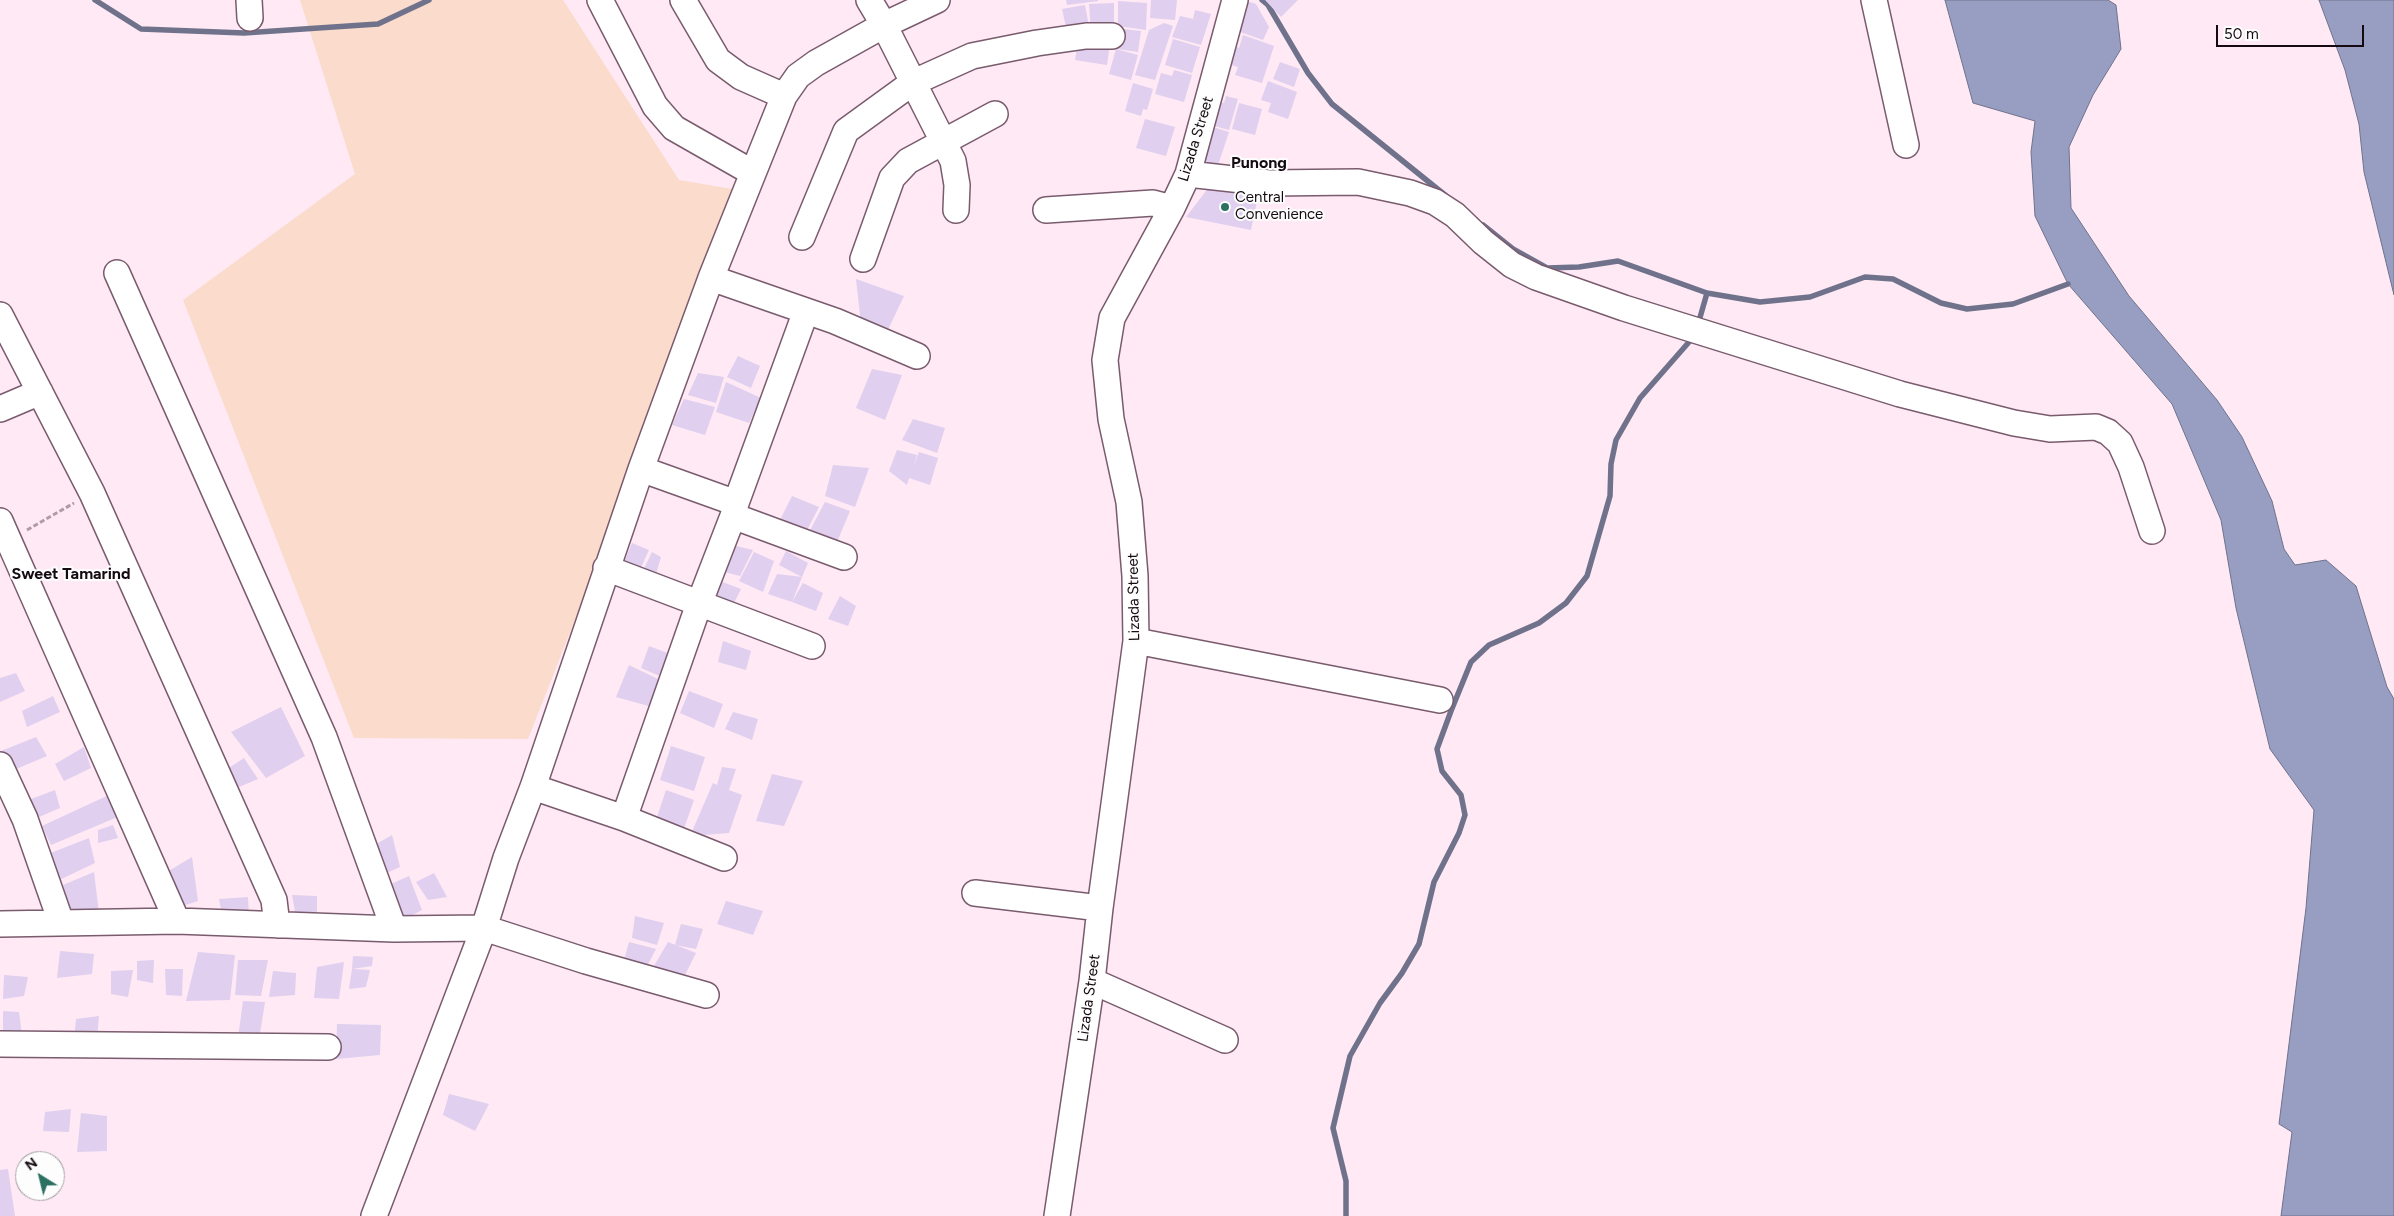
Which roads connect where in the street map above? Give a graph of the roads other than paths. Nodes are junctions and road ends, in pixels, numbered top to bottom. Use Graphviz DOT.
graph roads {
  1 [pos="600,0"];
  2 [pos="868,0"];
  3 [pos="937,0"];
  4 [pos="1874,0"];
  5 [pos="1232,1"];
  6 [pos="688,3"];
  7 [pos="884,25"];
  8 [pos="1112,36"];
  9 [pos="912,83"];
  10 [pos="784,96"];
  11 [pos="995,114"];
  12 [pos="943,141"];
  13 [pos="1906,144"];
  14 [pos="753,173"];
  15 [pos="1188,174"];
  16 [pos="1172,208"];
  17 [pos="956,210"];
  18 [pos="1046,210"];
  19 [pos="802,237"];
  20 [pos="863,259"];
  21 [pos="117,273"];
  22 [pos="711,278"];
  23 [pos="806,311"];
  24 [pos="0,315"];
  25 [pos="917,356"];
  26 [pos="40,392"];
  27 [pos="0,409"];
  28 [pos="641,469"];
  29 [pos="734,510"];
  30 [pos="4,531"];
  31 [pos="2152,532"];
  32 [pos="844,557"];
  33 [pos="606,568"];
  34 [pos="699,604"];
  35 [pos="1136,641"];
  36 [pos="812,646"];
  37 [pos="1440,700"];
  38 [pos="0,765"];
  39 [pos="533,786"];
  40 [pos="624,818"];
  41 [pos="724,858"];
  42 [pos="975,893"];
  43 [pos="1100,908"];
  44 [pos="177,921"];
  45 [pos="61,922"];
  46 [pos="0,924"];
  47 [pos="277,925"];
  48 [pos="484,928"];
  49 [pos="394,929"];
  50 [pos="1092,981"];
  51 [pos="706,995"];
  52 [pos="1225,1040"];
  53 [pos="0,1044"];
  54 [pos="328,1047"];
  55 [pos="374,1216"];
  56 [pos="1057,1216"];
  1 -- 14 [label="street"];
  2 -- 7 [label="street"];
  3 -- 7 [label="street"];
  4 -- 13 [label="street"];
  5 -- 15 [label="street, Lizada Street"];
  6 -- 10 [label="street"];
  7 -- 9 [label="street"];
  7 -- 10 [label="street"];
  8 -- 9 [label="street"];
  9 -- 12 [label="street"];
  9 -- 19 [label="street"];
  10 -- 14 [label="street"];
  11 -- 12 [label="street"];
  12 -- 17 [label="street"];
  12 -- 20 [label="street"];
  14 -- 22 [label="street"];
  15 -- 16 [label="street, Lizada Street"];
  15 -- 31 [label="street"];
  16 -- 18 [label="street"];
  16 -- 35 [label="street, Lizada Street"];
  21 -- 49 [label="street"];
  22 -- 23 [label="street"];
  22 -- 28 [label="street"];
  23 -- 25 [label="street"];
  23 -- 29 [label="street"];
  24 -- 26 [label="street"];
  26 -- 27 [label="street"];
  26 -- 47 [label="street"];
  28 -- 29 [label="street"];
  28 -- 33 [label="street"];
  29 -- 32 [label="street"];
  29 -- 34 [label="street"];
  30 -- 44 [label="street"];
  33 -- 34 [label="street"];
  33 -- 39 [label="street"];
  34 -- 36 [label="street"];
  34 -- 40 [label="street"];
  35 -- 37 [label="street"];
  35 -- 43 [label="street, Lizada Street"];
  38 -- 45 [label="street"];
  39 -- 40 [label="street"];
  39 -- 48 [label="street"];
  40 -- 41 [label="street"];
  42 -- 43 [label="street"];
  43 -- 50 [label="street, Lizada Street"];
  44 -- 45 [label="street"];
  44 -- 47 [label="street"];
  45 -- 46 [label="street"];
  47 -- 49 [label="street"];
  48 -- 49 [label="street"];
  48 -- 51 [label="street"];
  48 -- 55 [label="street"];
  50 -- 52 [label="street"];
  50 -- 56 [label="street, Lizada Street"];
  53 -- 54 [label="street"];
}
